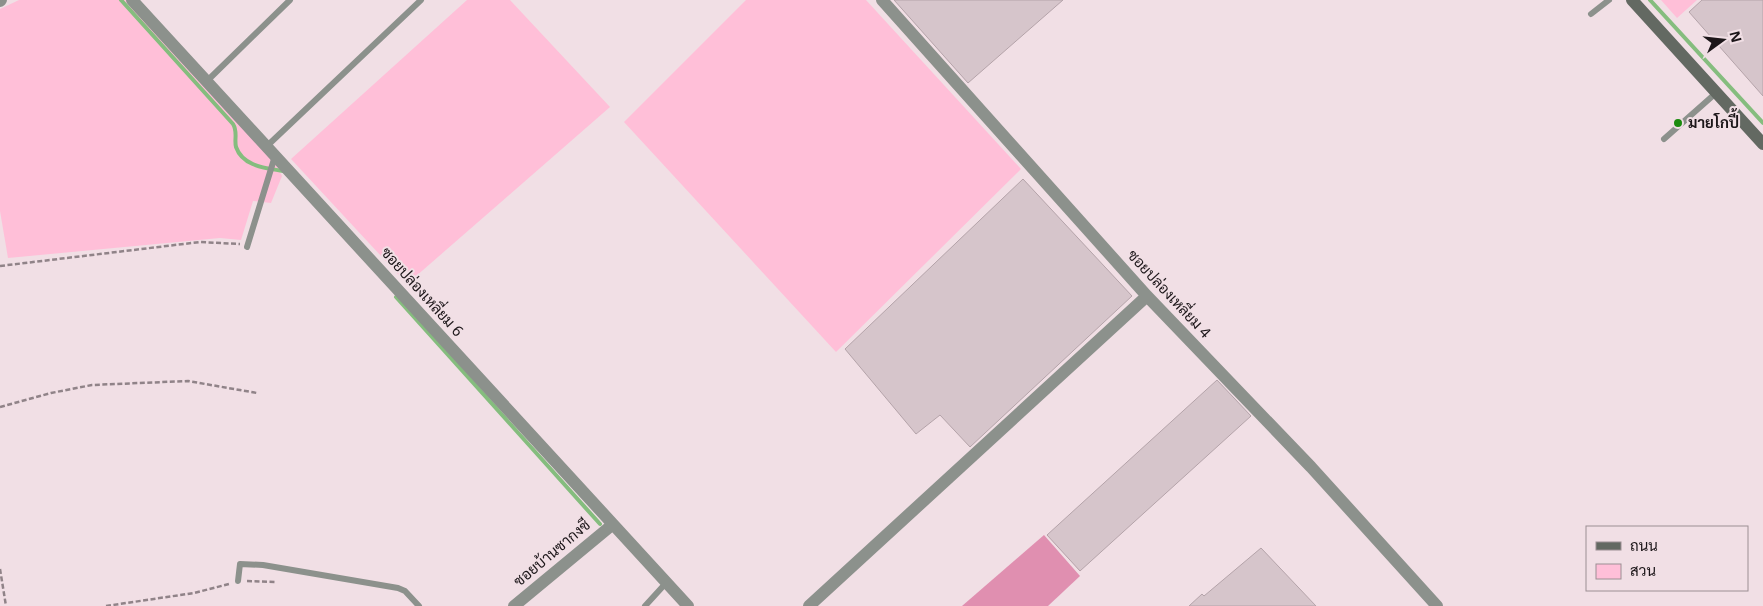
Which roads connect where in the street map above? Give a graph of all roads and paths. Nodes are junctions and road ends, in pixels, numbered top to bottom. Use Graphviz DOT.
graph roads {
  1 [pos="132,0"];
  2 [pos="290,0"];
  3 [pos="420,0"];
  4 [pos="882,0"];
  5 [pos="1632,0"];
  6 [pos="1608,1"];
  7 [pos="1591,14"];
  8 [pos="207,80"];
  9 [pos="1716,93"];
  10 [pos="1664,139"];
  11 [pos="1763,144"];
  12 [pos="271,151"];
  13 [pos="248,244"];
  14 [pos="0,266"];
  15 [pos="1147,296"];
  16 [pos="257,393"];
  17 [pos="0,407"];
  18 [pos="612,525"];
  19 [pos="0,569"];
  20 [pos="238,581"];
  21 [pos="275,582"];
  22 [pos="666,583"];
  23 [pos="6,606"];
  24 [pos="106,606"];
  25 [pos="419,606"];
  26 [pos="514,606"];
  27 [pos="646,606"];
  28 [pos="688,606"];
  29 [pos="809,606"];
  30 [pos="1437,606"];
  1 -- 8 [label="street, ซอยปล่องเหลี่ยม 6"];
  2 -- 8 [label="lane"];
  3 -- 12 [label="lane"];
  4 -- 15 [label="street, ซอยปล่องเหลี่ยม 4"];
  5 -- 9 [label="street"];
  6 -- 7 [label="lane"];
  8 -- 12 [label="street, ซอยปล่องเหลี่ยม 6"];
  9 -- 10 [label="lane"];
  9 -- 11 [label="street"];
  12 -- 13 [label="lane"];
  12 -- 18 [label="street, ซอยปล่องเหลี่ยม 6"];
  13 -- 14 [label="path"];
  15 -- 29 [label="street"];
  15 -- 30 [label="street, ซอยปล่องเหลี่ยม 4"];
  16 -- 17 [label="path"];
  18 -- 22 [label="street, ซอยปล่องเหลี่ยม 6"];
  18 -- 26 [label="street, ซอยบ้านซากงซี"];
  19 -- 23 [label="path"];
  20 -- 21 [label="path"];
  20 -- 24 [label="path"];
  20 -- 25 [label="lane"];
  22 -- 27 [label="lane"];
  22 -- 28 [label="street, ซอยปล่องเหลี่ยม 6"];
}
